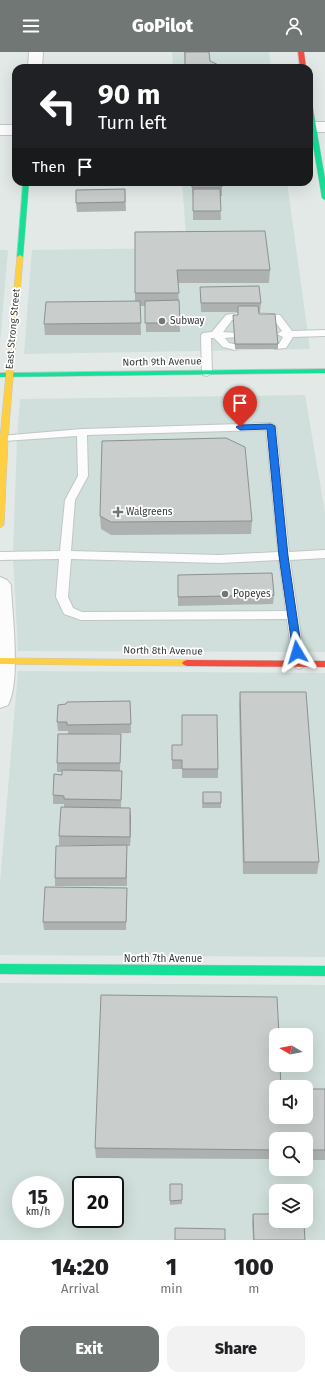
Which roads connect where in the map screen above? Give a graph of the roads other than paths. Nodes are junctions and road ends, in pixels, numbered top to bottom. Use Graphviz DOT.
graph roads {
  1 [pos="36,52"];
  2 [pos="300,52"];
  3 [pos="35,64"];
  4 [pos="302,64"];
  5 [pos="313,117"];
  6 [pos="316,127"];
  7 [pos="0,130"];
  8 [pos="12,130"];
  9 [pos="26,186"];
  10 [pos="325,198"];
  11 [pos="238,316"];
  12 [pos="258,316"];
  13 [pos="325,333"];
  14 [pos="216,334"];
  15 [pos="276,334"];
  16 [pos="289,334"];
  17 [pos="234,335"];
  18 [pos="235,347"];
  19 [pos="278,347"];
  20 [pos="325,371"];
  21 [pos="207,373"];
  22 [pos="5,375"];
  23 [pos="82,432"];
  24 [pos="4,438"];
  25 [pos="0,525"];
  26 [pos="325,554"];
  27 [pos="66,555"];
  28 [pos="0,556"];
  29 [pos="284,556"];
  30 [pos="0,585"];
  31 [pos="292,615"];
  32 [pos="2,661"];
  33 [pos="299,664"];
  34 [pos="325,664"];
  35 [pos="0,699"];
  36 [pos="0,969"];
  37 [pos="325,970"];
  1 -- 3 [label="street"];
  2 -- 4 [label="street"];
  5 -- 6 [label="street"];
  6 -- 10 [label="street"];
  7 -- 8 [label="street"];
  9 -- 22 [label="street, East Strong Street"];
  11 -- 14 [label="lane"];
  12 -- 16 [label="lane"];
  13 -- 16 [label="lane"];
  14 -- 17 [label="lane"];
  14 -- 18 [label="lane"];
  14 -- 21 [label="lane"];
  15 -- 16 [label="lane"];
  16 -- 19 [label="lane"];
  20 -- 21 [label="street, North 9th Avenue"];
  21 -- 22 [label="street, North 9th Avenue"];
  22 -- 24 [label="street, East Strong Street"];
  23 -- 24 [label="lane"];
  23 -- 27 [label="lane"];
  23 -- 29 [label="lane"];
  24 -- 25 [label="street, East Strong Street"];
  26 -- 29 [label="lane"];
  27 -- 28 [label="lane"];
  27 -- 29 [label="lane"];
  27 -- 31 [label="lane"];
  29 -- 31 [label="lane"];
  30 -- 32 [label="street"];
  31 -- 33 [label="lane"];
  32 -- 33 [label="street, North 8th Avenue"];
  32 -- 35 [label="street"];
  33 -- 34 [label="street, North 8th Avenue"];
  36 -- 37 [label="street, North 7th Avenue"];
}
